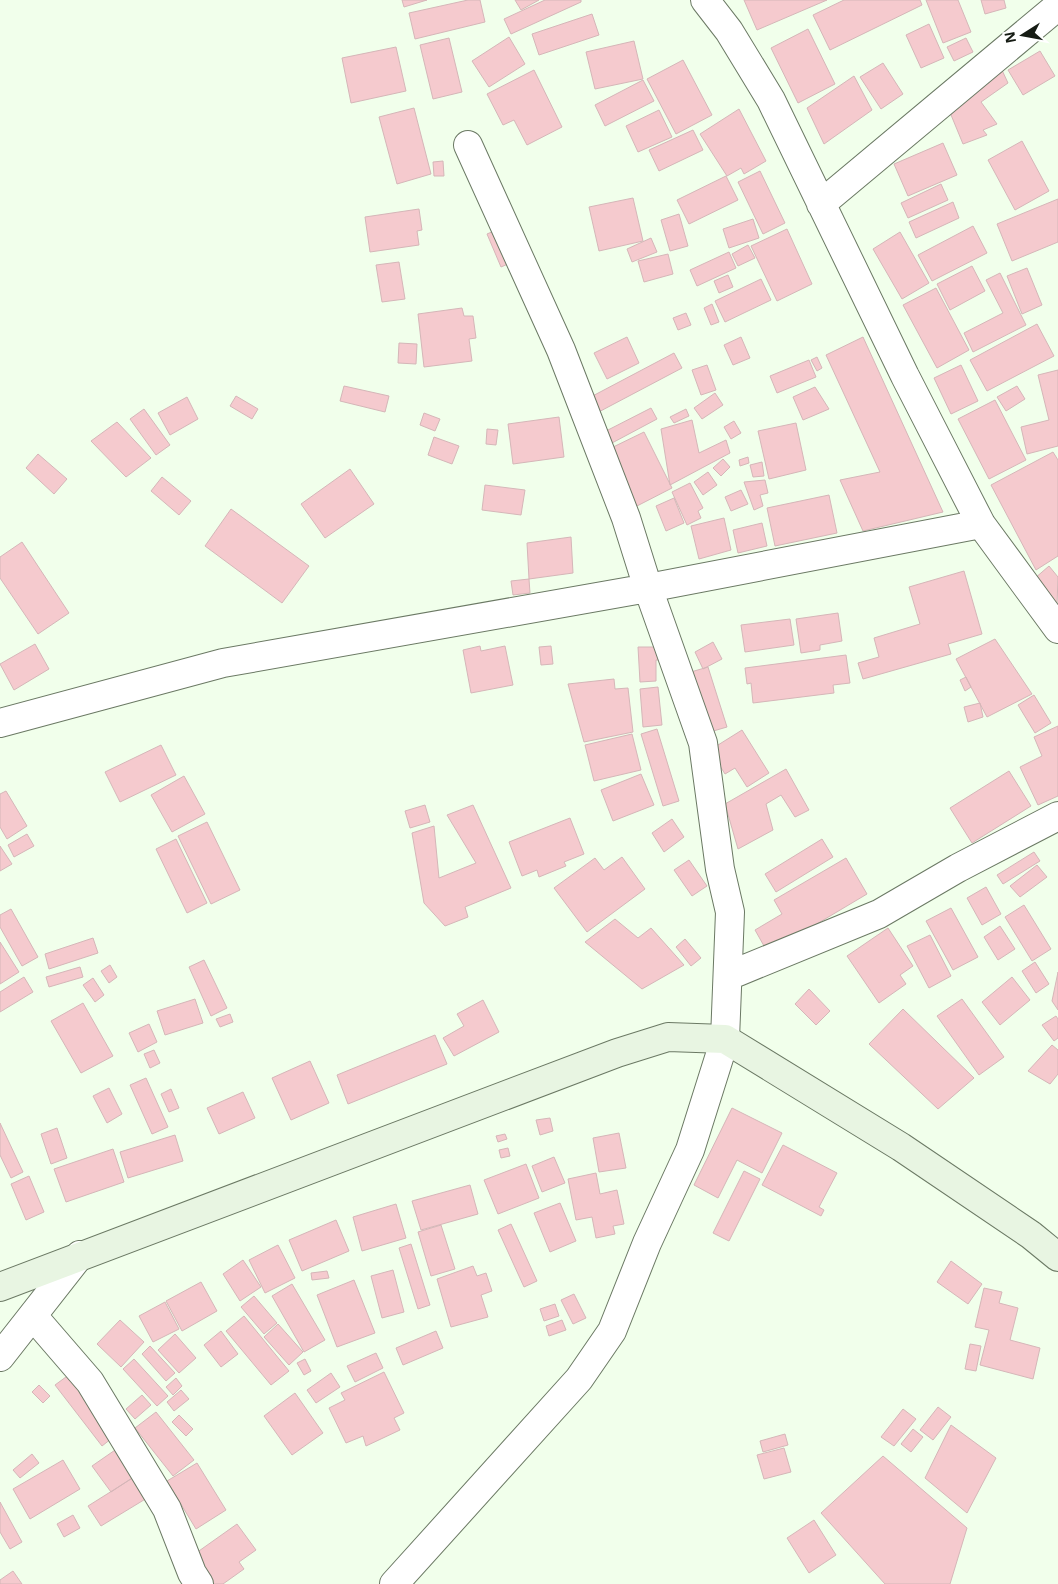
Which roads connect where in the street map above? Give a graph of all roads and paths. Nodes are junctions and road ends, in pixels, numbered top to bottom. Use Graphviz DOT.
graph roads {
  1 [pos="706,0"];
  2 [pos="1058,6"];
  3 [pos="468,145"];
  4 [pos="821,204"];
  5 [pos="981,524"];
  6 [pos="648,588"];
  7 [pos="1058,629"];
  8 [pos="0,724"];
  9 [pos="1058,816"];
  10 [pos="728,976"];
  11 [pos="726,1039"];
  12 [pos="80,1255"];
  13 [pos="1058,1257"];
  14 [pos="0,1287"];
  15 [pos="33,1316"];
  16 [pos="0,1357"];
  17 [pos="199,1584"];
  18 [pos="394,1584"];
  1 -- 4 [label="street"];
  2 -- 4 [label="street"];
  3 -- 6 [label="street"];
  4 -- 5 [label="street"];
  5 -- 6 [label="street"];
  5 -- 7 [label="street"];
  6 -- 8 [label="street"];
  6 -- 10 [label="street"];
  9 -- 10 [label="street"];
  10 -- 11 [label="street"];
  11 -- 12 [label="main road"];
  11 -- 13 [label="main road"];
  11 -- 18 [label="street"];
  12 -- 14 [label="main road"];
  12 -- 15 [label="street"];
  15 -- 16 [label="street"];
  15 -- 17 [label="street"];
}
